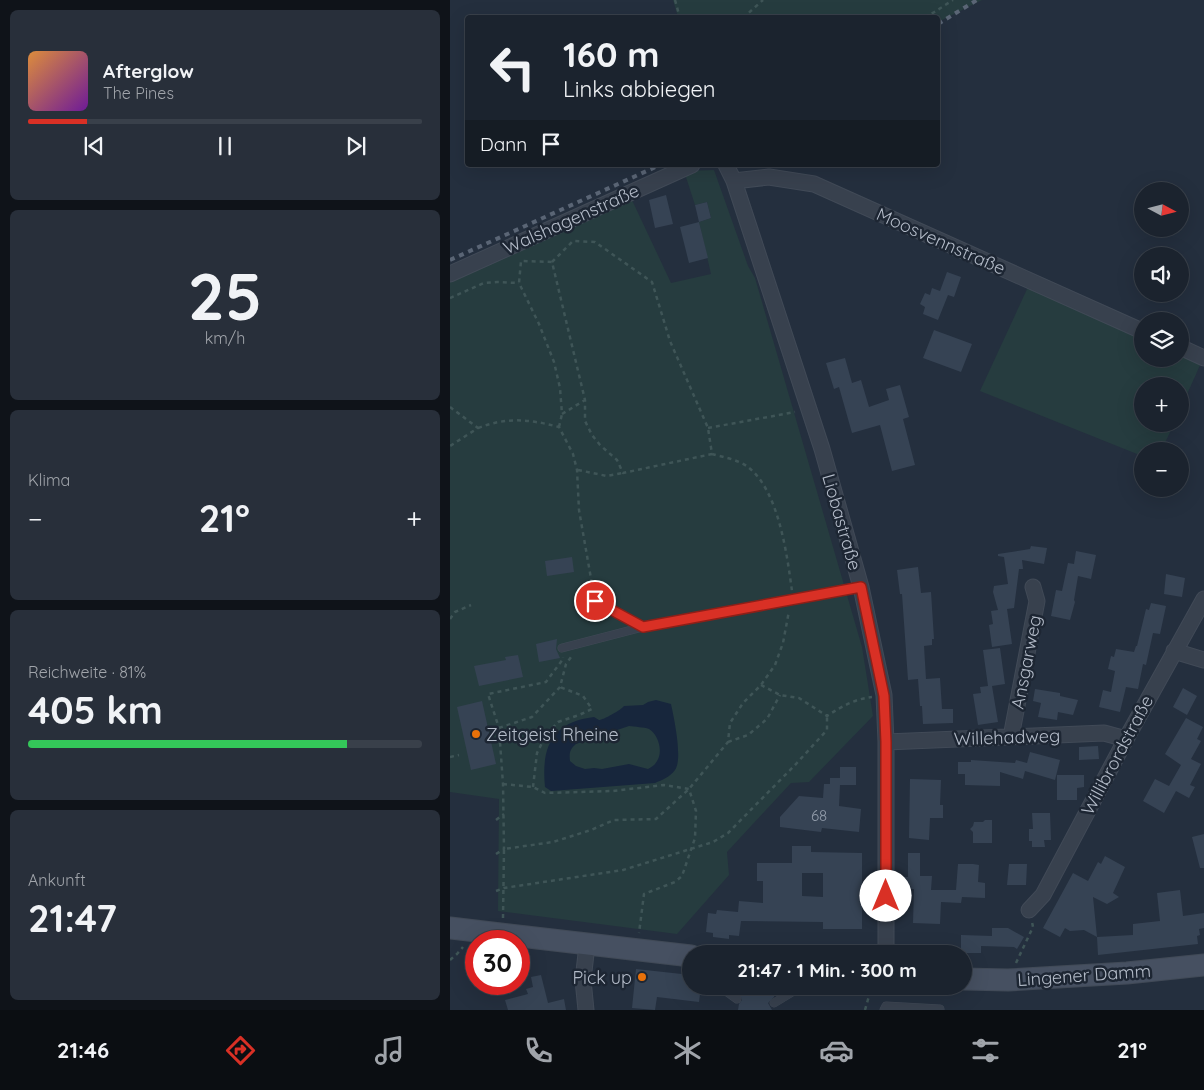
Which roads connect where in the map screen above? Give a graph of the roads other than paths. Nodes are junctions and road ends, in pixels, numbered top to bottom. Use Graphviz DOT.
graph roads {
  1 [pos="688,167"];
  2 [pos="727,167"];
  3 [pos="734,181"];
  4 [pos="450,274"];
  5 [pos="1134,327"];
  6 [pos="1189,351"];
  7 [pos="1204,358"];
  8 [pos="861,587"];
  9 [pos="1033,587"];
  10 [pos="582,594"];
  11 [pos="1204,599"];
  12 [pos="643,627"];
  13 [pos="562,648"];
  14 [pos="1174,651"];
  15 [pos="1204,660"];
  16 [pos="1011,737"];
  17 [pos="1126,739"];
  18 [pos="886,742"];
  19 [pos="1030,910"];
  20 [pos="450,928"];
  21 [pos="587,945"];
  22 [pos="886,945"];
  23 [pos="682,955"];
  24 [pos="1204,965"];
  25 [pos="972,979"];
  26 [pos="732,995"];
  27 [pos="787,995"];
  28 [pos="737,999"];
  29 [pos="774,1003"];
  30 [pos="940,1009"];
  31 [pos="586,1010"];
  32 [pos="884,1010"];
  1 -- 4 [label="street, Walshagenstraße"];
  2 -- 3 [label="street, Liobastraße"];
  3 -- 5 [label="street, Moosvennstraße"];
  3 -- 8 [label="street, Liobastraße"];
  6 -- 7 [label="street"];
  8 -- 12 [label="lane"];
  8 -- 18 [label="street, Liobastraße"];
  9 -- 16 [label="street, Ansgarweg"];
  10 -- 12 [label="lane"];
  11 -- 14 [label="street, Willibrordstraße"];
  12 -- 13 [label="lane"];
  14 -- 15 [label="street"];
  14 -- 17 [label="street, Willibrordstraße"];
  16 -- 17 [label="street, Willehadweg"];
  16 -- 18 [label="street, Willehadweg"];
  17 -- 19 [label="street, Willibrordstraße"];
  18 -- 22 [label="street, Liobastraße"];
  20 -- 21 [label="main road"];
  21 -- 23 [label="main road"];
  21 -- 31 [label="street"];
  24 -- 25 [label="main road, Lingener Damm"];
  26 -- 28 [label="lane"];
  27 -- 29 [label="lane"];
  30 -- 32 [label="lane"];
}
